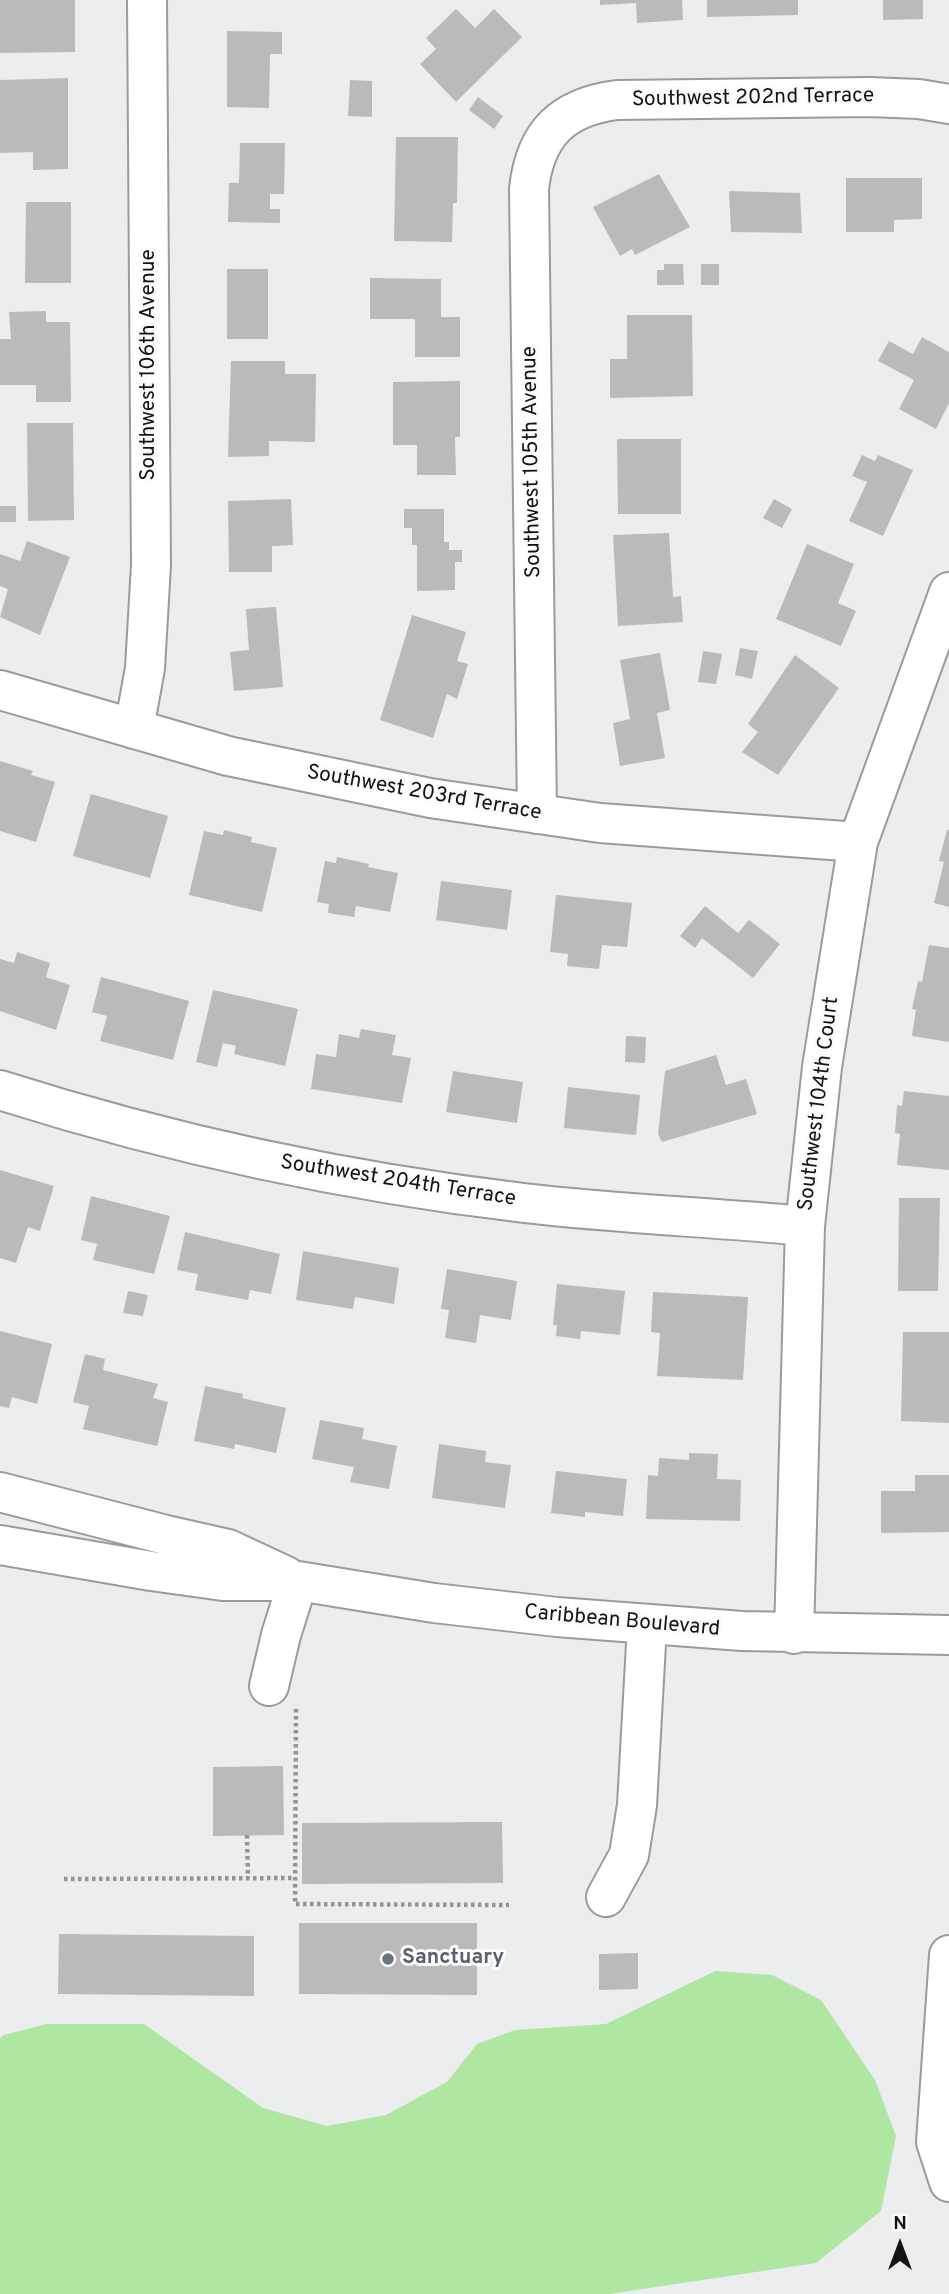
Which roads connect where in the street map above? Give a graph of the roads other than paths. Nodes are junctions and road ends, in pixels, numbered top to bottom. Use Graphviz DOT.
graph roads {
  1 [pos="147,0"];
  2 [pos="949,104"];
  3 [pos="561,120"];
  4 [pos="949,592"];
  5 [pos="0,690"];
  6 [pos="134,729"];
  7 [pos="537,814"];
  8 [pos="858,842"];
  9 [pos="0,1090"];
  10 [pos="804,1226"];
  11 [pos="0,1492"];
  12 [pos="0,1545"];
  13 [pos="298,1581"];
  14 [pos="647,1626"];
  15 [pos="794,1634"];
  16 [pos="949,1635"];
  17 [pos="282,1696"];
  18 [pos="606,1897"];
  19 [pos="949,1955"];
  20 [pos="949,2182"];
  1 -- 6 [label="street, Southwest 106th Avenue"];
  2 -- 3 [label="street, Southwest 202nd Terrace"];
  3 -- 7 [label="street, Southwest 105th Avenue"];
  4 -- 8 [label="street, Southwest 104th Court"];
  5 -- 6 [label="street, Southwest 203rd Terrace"];
  6 -- 7 [label="street, Southwest 203rd Terrace"];
  7 -- 8 [label="street, Southwest 203rd Terrace"];
  8 -- 10 [label="street, Southwest 104th Court"];
  9 -- 10 [label="street, Southwest 204th Terrace"];
  10 -- 15 [label="street, Southwest 104th Court"];
  11 -- 13 [label="street, Caribbean Boulevard"];
  12 -- 13 [label="street, Caribbean Boulevard"];
  13 -- 14 [label="street, Caribbean Boulevard"];
  13 -- 17 [label="street"];
  14 -- 15 [label="street, Caribbean Boulevard"];
  14 -- 18 [label="street"];
  15 -- 16 [label="street, Caribbean Boulevard"];
  19 -- 20 [label="street"];
}
